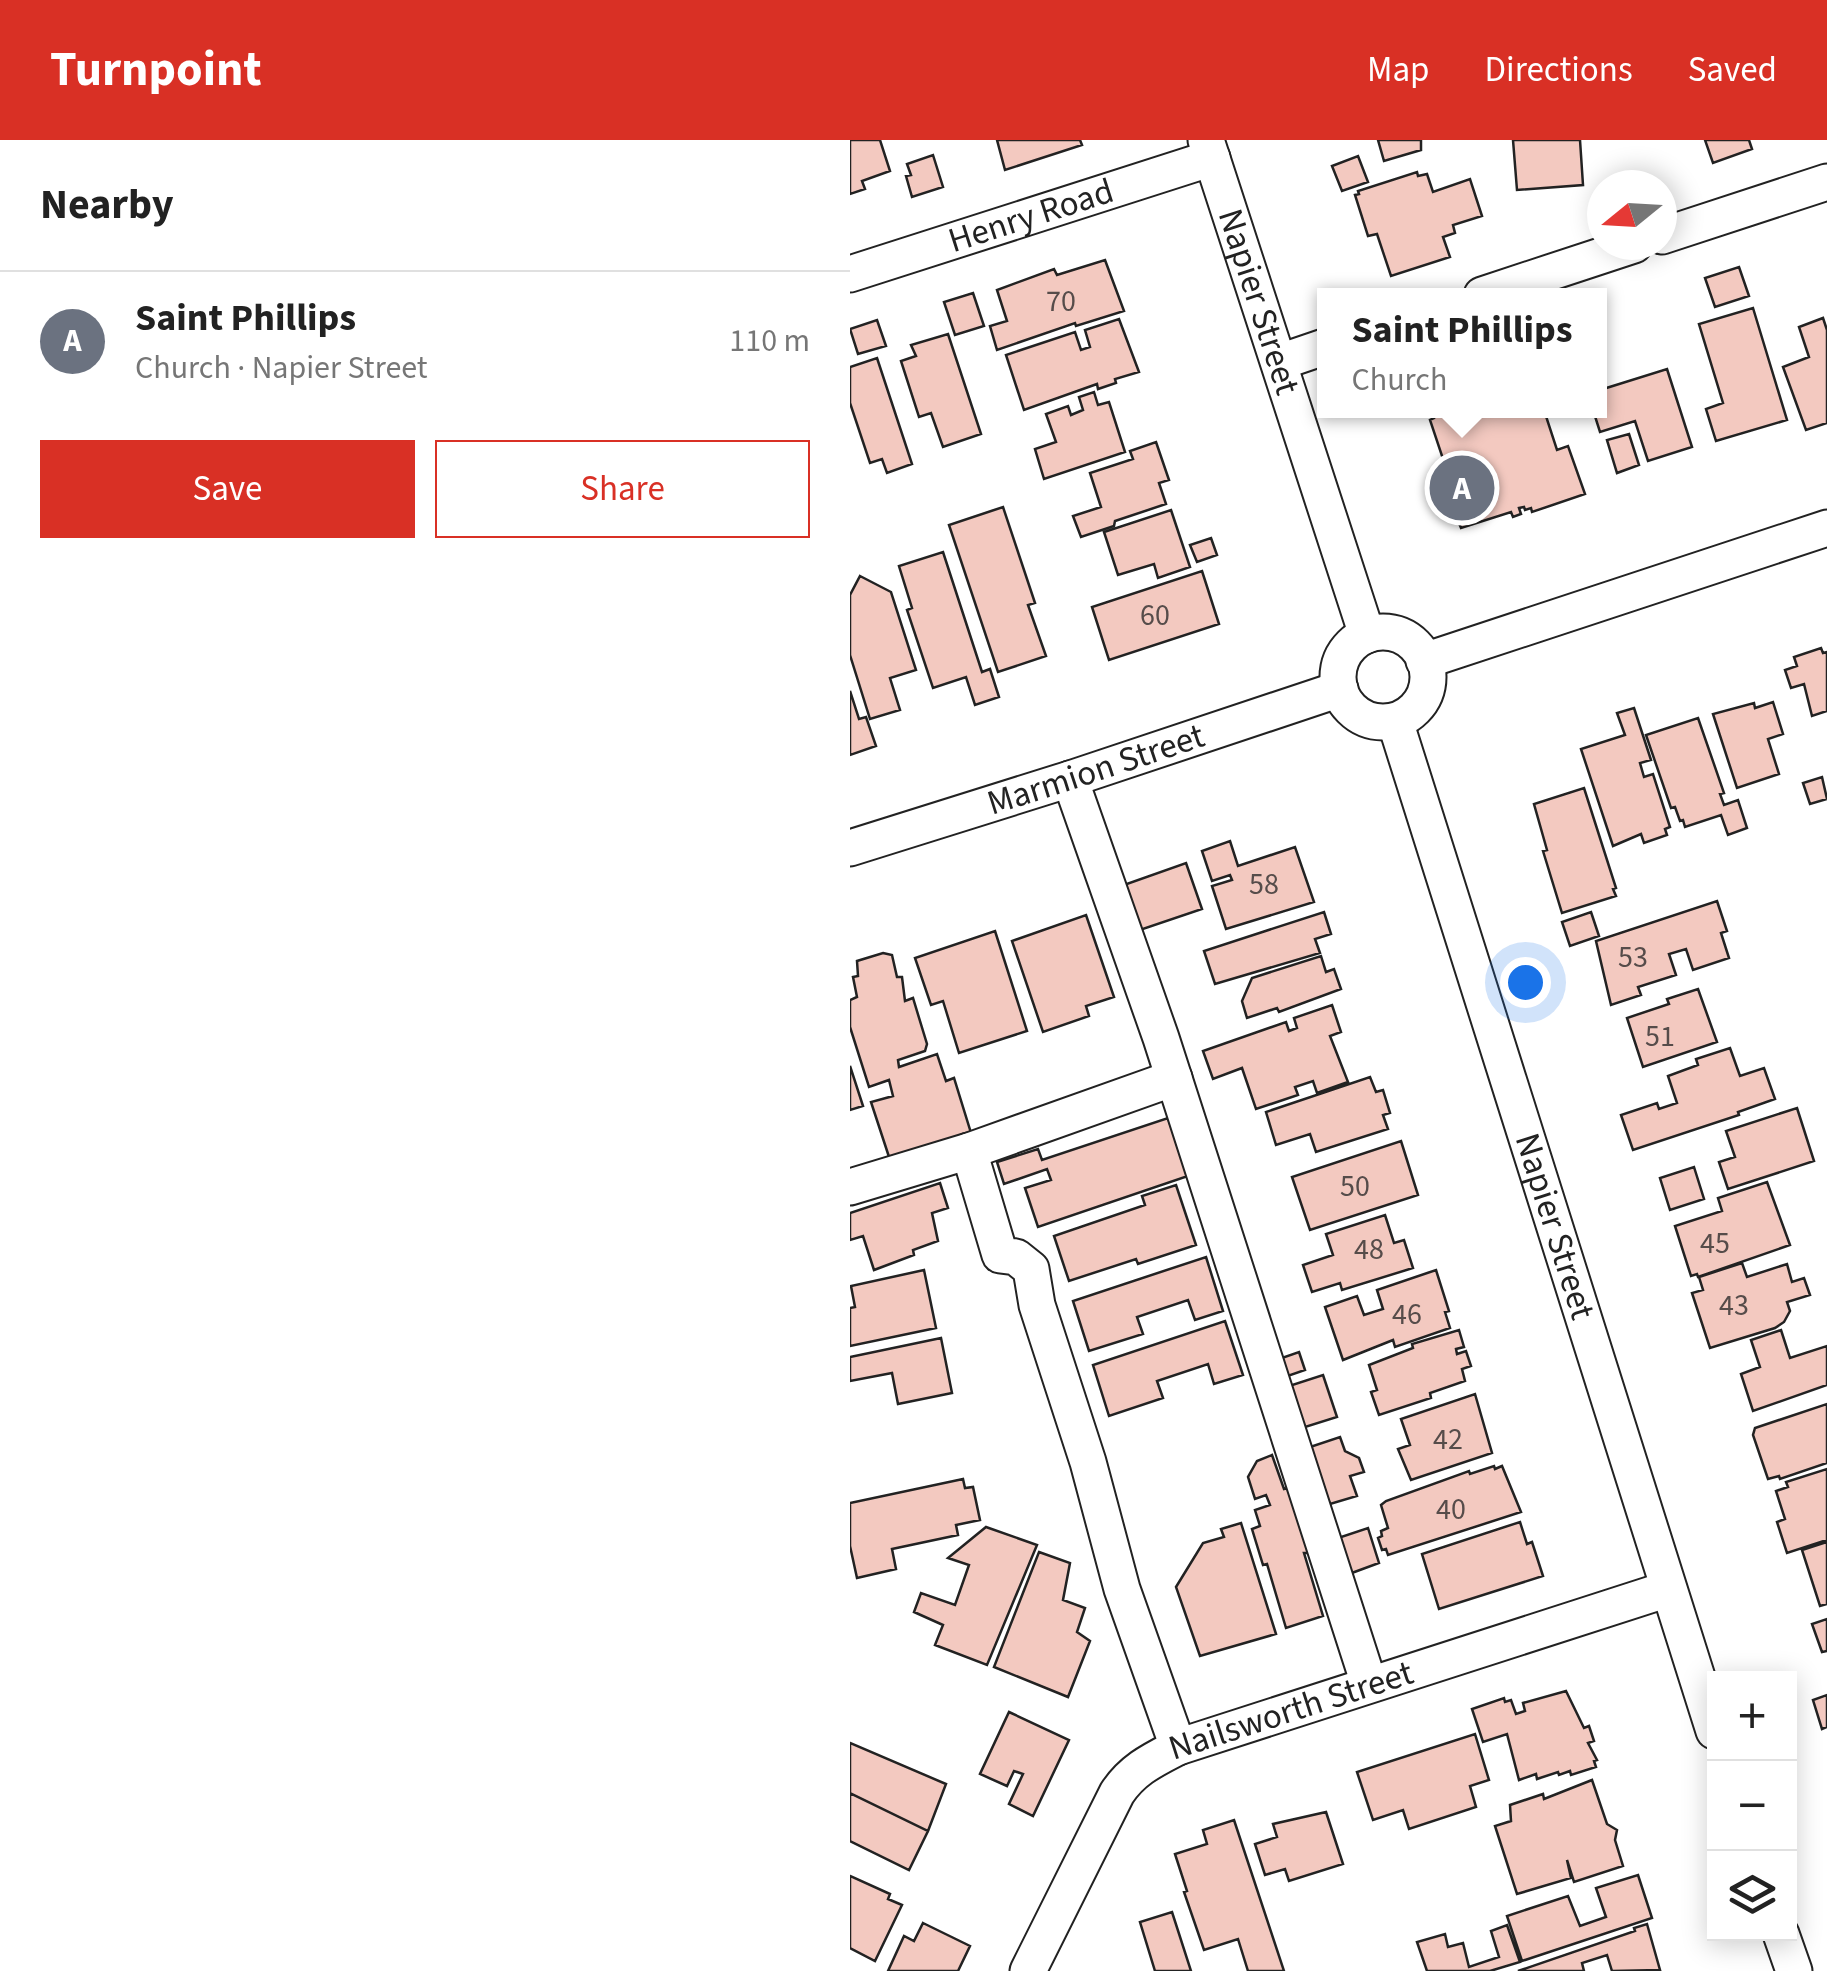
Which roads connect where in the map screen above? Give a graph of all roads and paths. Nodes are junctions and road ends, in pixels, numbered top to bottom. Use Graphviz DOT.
graph roads {
  1 [pos="1209,149"];
  2 [pos="1827,182"];
  3 [pos="1677,231"];
  4 [pos="1589,260"];
  5 [pos="850,274"];
  6 [pos="1506,288"];
  7 [pos="1317,349"];
  8 [pos="1280,362"];
  9 [pos="1827,528"];
  10 [pos="1367,635"];
  11 [pos="1424,661"];
  12 [pos="1340,689"];
  13 [pos="1396,720"];
  14 [pos="1070,779"];
  15 [pos="850,848"];
  16 [pos="1174,1078"];
  17 [pos="969,1151"];
  18 [pos="850,1187"];
  19 [pos="1668,1589"];
  20 [pos="1369,1684"];
  21 [pos="1707,1709"];
  22 [pos="1178,1748"];
  23 [pos="1783,1941"];
  24 [pos="1028,1971"];
  25 [pos="1794,1971"];
  1 -- 5 [label="street, Henry Road"];
  1 -- 8 [label="street, Napier Street"];
  2 -- 3 [label="street"];
  4 -- 6 [label="street"];
  7 -- 8 [label="street"];
  8 -- 10 [label="street, Napier Street"];
  9 -- 11 [label="street"];
  10 -- 11 [label="street"];
  10 -- 12 [label="street"];
  11 -- 13 [label="street"];
  12 -- 13 [label="street"];
  12 -- 14 [label="street, Marmion Street"];
  13 -- 19 [label="street, Napier Street"];
  14 -- 15 [label="street, Marmion Street"];
  14 -- 16 [label="street"];
  16 -- 17 [label="street"];
  16 -- 20 [label="street"];
  17 -- 18 [label="street"];
  17 -- 22 [label="street"];
  19 -- 20 [label="street, Nailsworth Street"];
  19 -- 21 [label="street, Napier Street"];
  20 -- 22 [label="street, Nailsworth Street"];
  22 -- 24 [label="street, Nailsworth Street"];
  23 -- 25 [label="street"];
}
